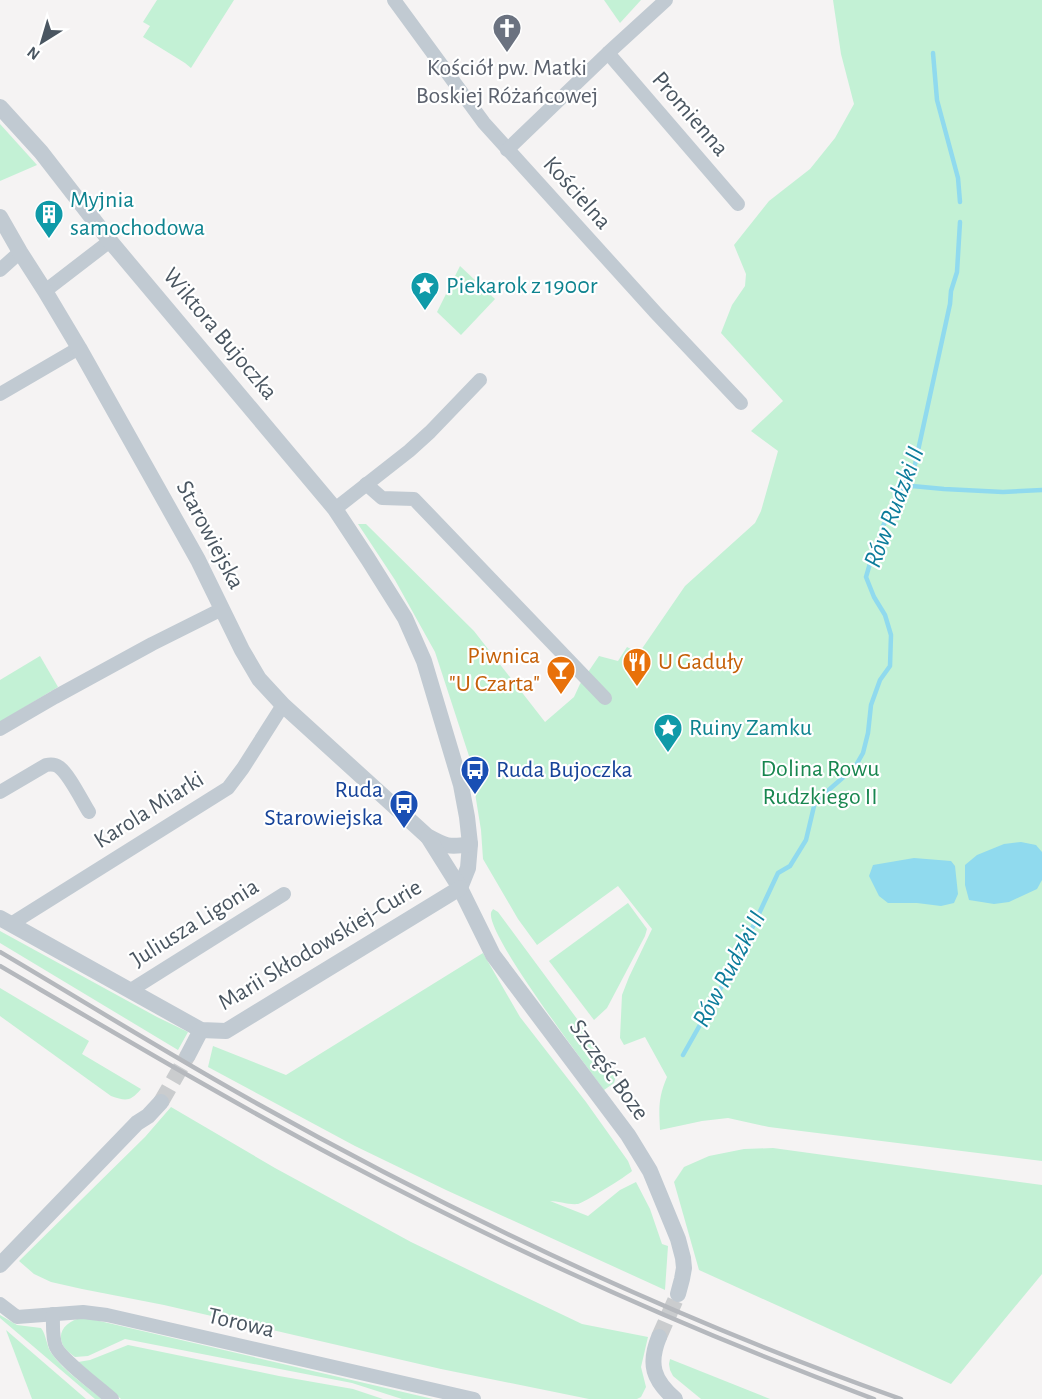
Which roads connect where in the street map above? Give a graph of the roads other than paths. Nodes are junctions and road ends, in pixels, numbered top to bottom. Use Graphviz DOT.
graph roads {
  1 [pos="394,0"];
  2 [pos="666,0"];
  3 [pos="608,53"];
  4 [pos="0,107"];
  5 [pos="507,150"];
  6 [pos="738,204"];
  7 [pos="0,217"];
  8 [pos="110,241"];
  9 [pos="20,252"];
  10 [pos="0,270"];
  11 [pos="45,291"];
  12 [pos="79,348"];
  13 [pos="480,380"];
  14 [pos="0,394"];
  15 [pos="741,403"];
  16 [pos="366,484"];
  17 [pos="335,509"];
  18 [pos="222,609"];
  19 [pos="605,698"];
  20 [pos="283,705"];
  21 [pos="0,729"];
  22 [pos="0,792"];
  23 [pos="89,812"];
  24 [pos="427,836"];
  25 [pos="470,844"];
  26 [pos="460,888"];
  27 [pos="284,894"];
  28 [pos="5,921"];
  29 [pos="131,990"];
  30 [pos="201,1030"];
  31 [pos="188,1055"];
  32 [pos="161,1102"];
  33 [pos="0,1265"];
  34 [pos="678,1294"];
  35 [pos="0,1304"];
  36 [pos="53,1314"];
  37 [pos="659,1337"];
  38 [pos="112,1399"];
  39 [pos="474,1399"];
  40 [pos="675,1399"];
  1 -- 5 [label="street, Kościelna"];
  2 -- 3 [label="street"];
  3 -- 5 [label="street"];
  3 -- 6 [label="street, Promienna"];
  4 -- 8 [label="street, Wiktora Bujoczka"];
  5 -- 15 [label="street, Kościelna"];
  7 -- 9 [label="street, Starowiejska"];
  8 -- 11 [label="street"];
  8 -- 17 [label="street, Wiktora Bujoczka"];
  9 -- 10 [label="street"];
  9 -- 11 [label="street, Starowiejska"];
  11 -- 12 [label="street, Starowiejska"];
  12 -- 14 [label="street"];
  12 -- 18 [label="street, Starowiejska"];
  13 -- 16 [label="street"];
  16 -- 17 [label="street"];
  16 -- 19 [label="street"];
  17 -- 25 [label="street, Wiktora Bujoczka"];
  18 -- 20 [label="street, Starowiejska"];
  18 -- 21 [label="street"];
  20 -- 24 [label="street, Starowiejska"];
  20 -- 28 [label="street, Karola Miarki"];
  22 -- 23 [label="street"];
  24 -- 25 [label="street, Starowiejska"];
  24 -- 26 [label="street, Starowiejska"];
  25 -- 26 [label="street, Wiktora Bujoczka"];
  26 -- 30 [label="street, Marii Skłodowskiej-Curie"];
  26 -- 34 [label="street, Szczęść Boze"];
  27 -- 29 [label="street, Juliusza Ligonia"];
  28 -- 29 [label="street"];
  29 -- 30 [label="street"];
  30 -- 31 [label="street"];
  32 -- 33 [label="street"];
  35 -- 36 [label="street, Torowa"];
  36 -- 38 [label="street"];
  36 -- 39 [label="street, Torowa"];
  37 -- 40 [label="street"];
}
